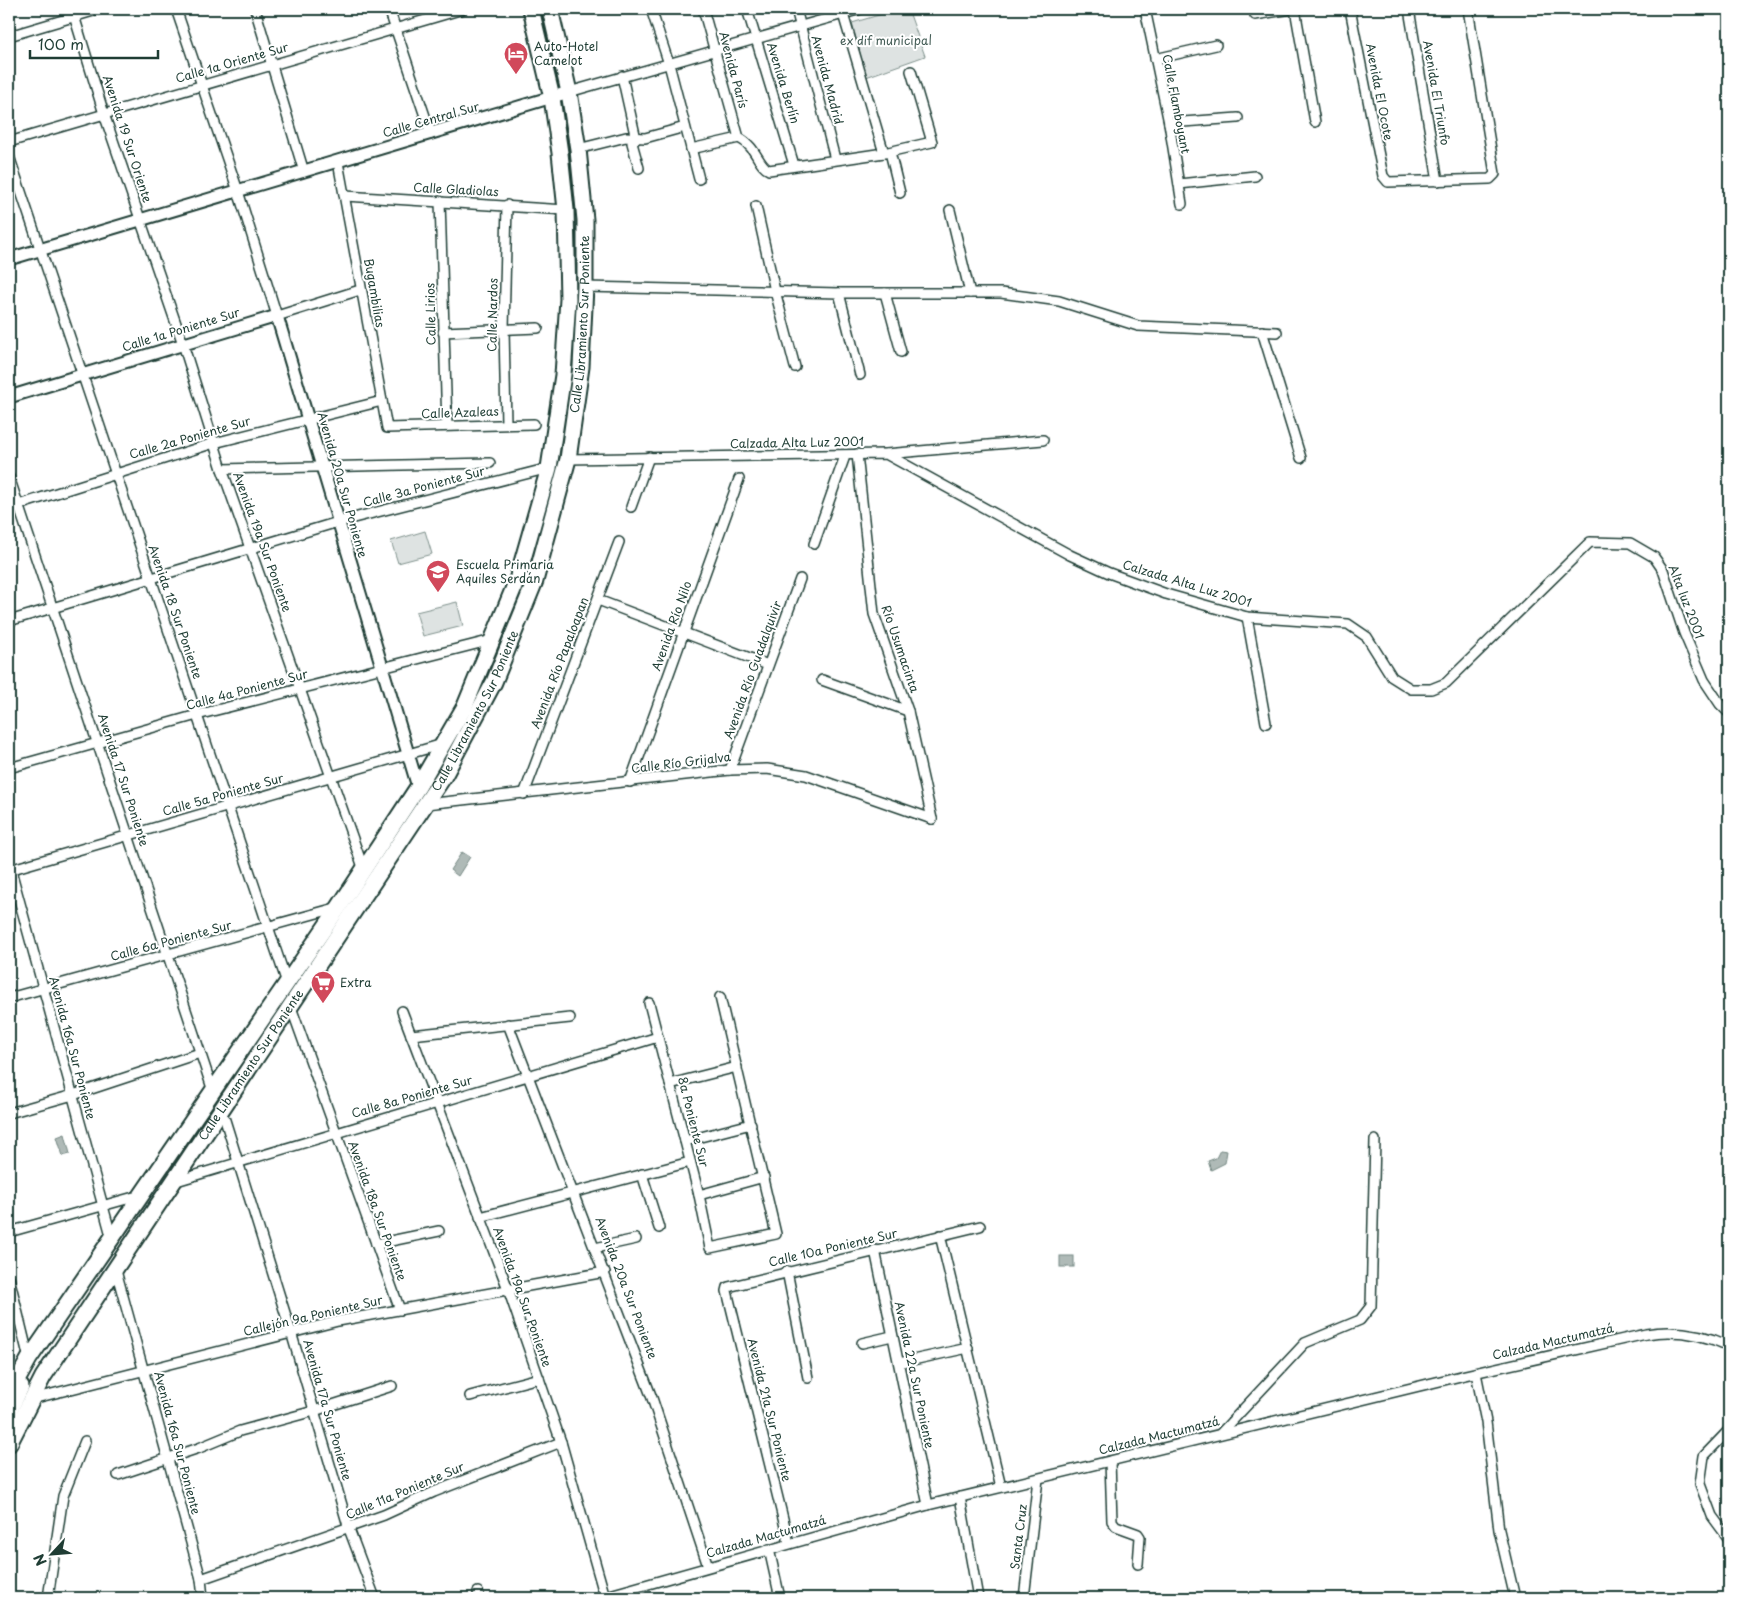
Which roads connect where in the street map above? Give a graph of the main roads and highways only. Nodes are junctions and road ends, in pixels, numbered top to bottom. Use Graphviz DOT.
graph roads {
  1 [pos="531,9"];
  2 [pos="550,9"];
  3 [pos="114,1235"];
  4 [pos="130,1245"];
  5 [pos="9,1395"];
  6 [pos="9,1412"];
  7 [pos="9,1428"];
  8 [pos="9,1444"];
  1 -- 3 [label="main road, Calle Libramiento Sur Poniente"];
  2 -- 4 [label="main road, Calle Libramiento Sur Poniente"];
  3 -- 5 [label="main road, Calle Libramiento Sur Poniente"];
  3 -- 6 [label="main road, Calle Libramiento Sur Poniente"];
  4 -- 7 [label="main road, Calle Libramiento Sur Poniente"];
  4 -- 8 [label="main road, Calle Libramiento Sur Poniente"];
}
